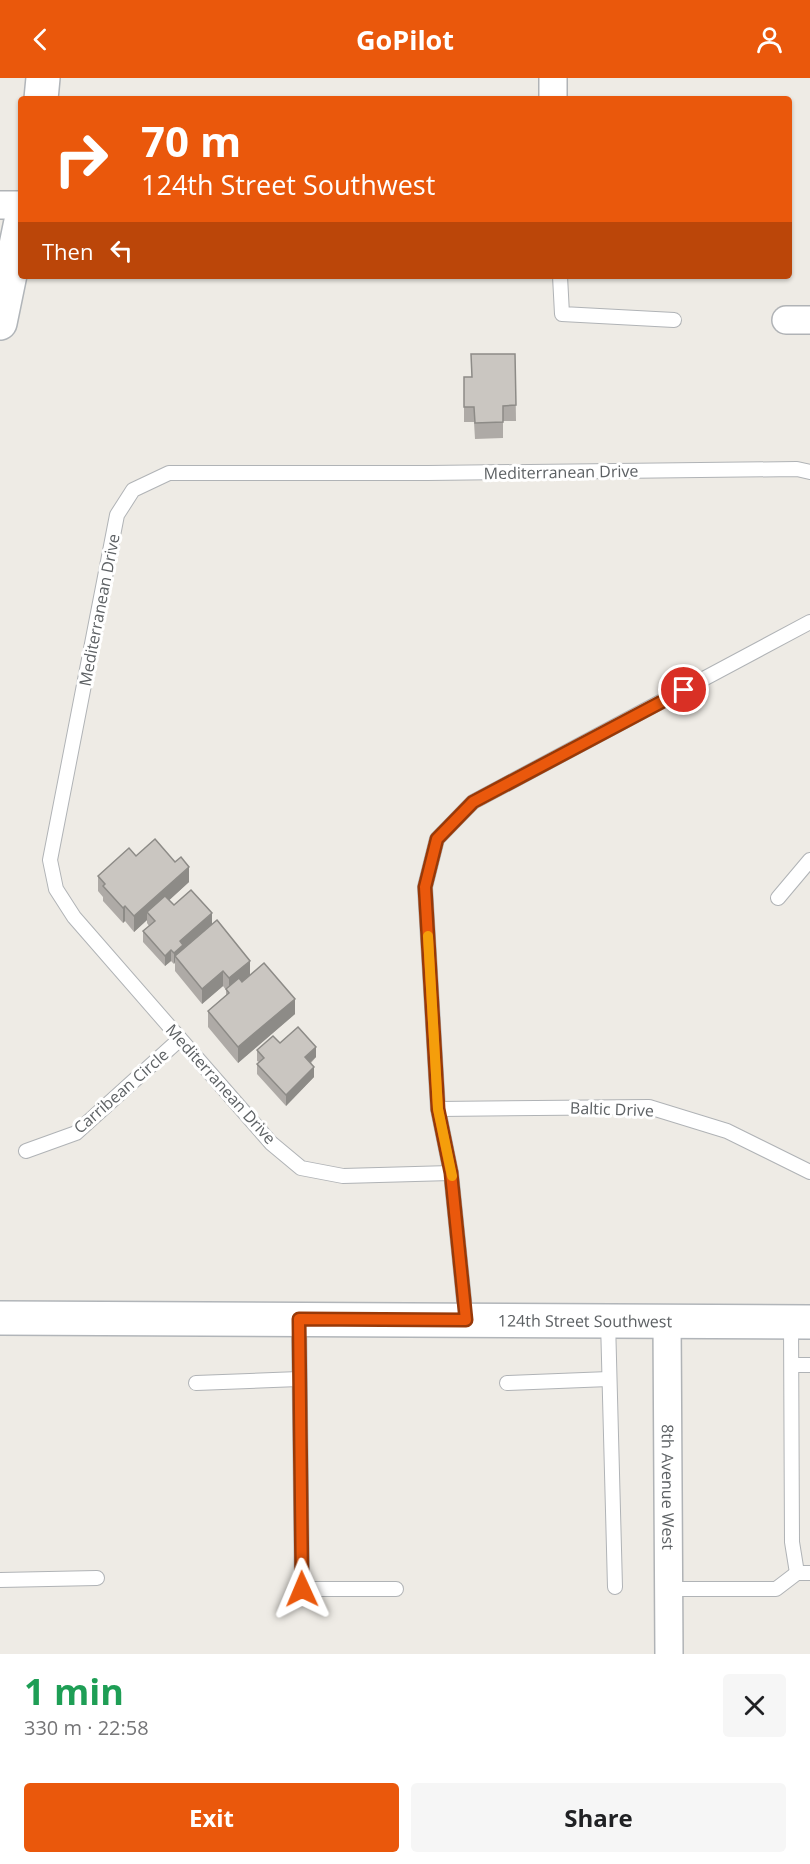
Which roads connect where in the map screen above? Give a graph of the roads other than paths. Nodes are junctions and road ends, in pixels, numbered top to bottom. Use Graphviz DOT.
graph roads {
  1 [pos="43,78"];
  2 [pos="553,78"];
  3 [pos="41,96"];
  4 [pos="553,96"];
  5 [pos="0,205"];
  6 [pos="18,205"];
  7 [pos="18,235"];
  8 [pos="560,279"];
  9 [pos="674,320"];
  10 [pos="0,322"];
  11 [pos="810,472"];
  12 [pos="810,622"];
  13 [pos="810,860"];
  14 [pos="778,898"];
  15 [pos="180,1039"];
  16 [pos="438,1109"];
  17 [pos="26,1151"];
  18 [pos="810,1172"];
  19 [pos="451,1173"];
  20 [pos="0,1318"];
  21 [pos="299,1319"];
  22 [pos="466,1320"];
  23 [pos="608,1321"];
  24 [pos="667,1321"];
  25 [pos="801,1322"];
  26 [pos="792,1365"];
  27 [pos="810,1365"];
  28 [pos="299,1379"];
  29 [pos="609,1379"];
  30 [pos="196,1383"];
  31 [pos="507,1383"];
  32 [pos="804,1573"];
  33 [pos="97,1578"];
  34 [pos="0,1580"];
  35 [pos="615,1587"];
  36 [pos="396,1589"];
  37 [pos="669,1589"];
  38 [pos="669,1654"];
  1 -- 3 [label="street"];
  2 -- 4 [label="street"];
  5 -- 6 [label="street"];
  7 -- 10 [label="street"];
  8 -- 9 [label="lane"];
  11 -- 15 [label="lane, Mediterranean Drive"];
  12 -- 16 [label="lane"];
  13 -- 14 [label="lane"];
  15 -- 17 [label="lane, Carribean Circle"];
  15 -- 19 [label="lane, Mediterranean Drive"];
  16 -- 18 [label="lane, Baltic Drive"];
  16 -- 19 [label="lane"];
  19 -- 22 [label="lane"];
  20 -- 21 [label="street, 124th Street Southwest"];
  21 -- 22 [label="street, 124th Street Southwest"];
  21 -- 28 [label="lane"];
  22 -- 23 [label="street, 124th Street Southwest"];
  23 -- 24 [label="street, 124th Street Southwest"];
  23 -- 29 [label="lane"];
  24 -- 25 [label="street, 124th Street Southwest"];
  24 -- 37 [label="street, 8th Avenue West"];
  25 -- 26 [label="lane"];
  26 -- 27 [label="lane"];
  26 -- 32 [label="lane"];
  28 -- 30 [label="lane"];
  28 -- 36 [label="lane"];
  29 -- 31 [label="lane"];
  29 -- 35 [label="lane"];
  32 -- 37 [label="lane"];
  33 -- 34 [label="lane"];
  37 -- 38 [label="street, 8th Avenue West"];
}
